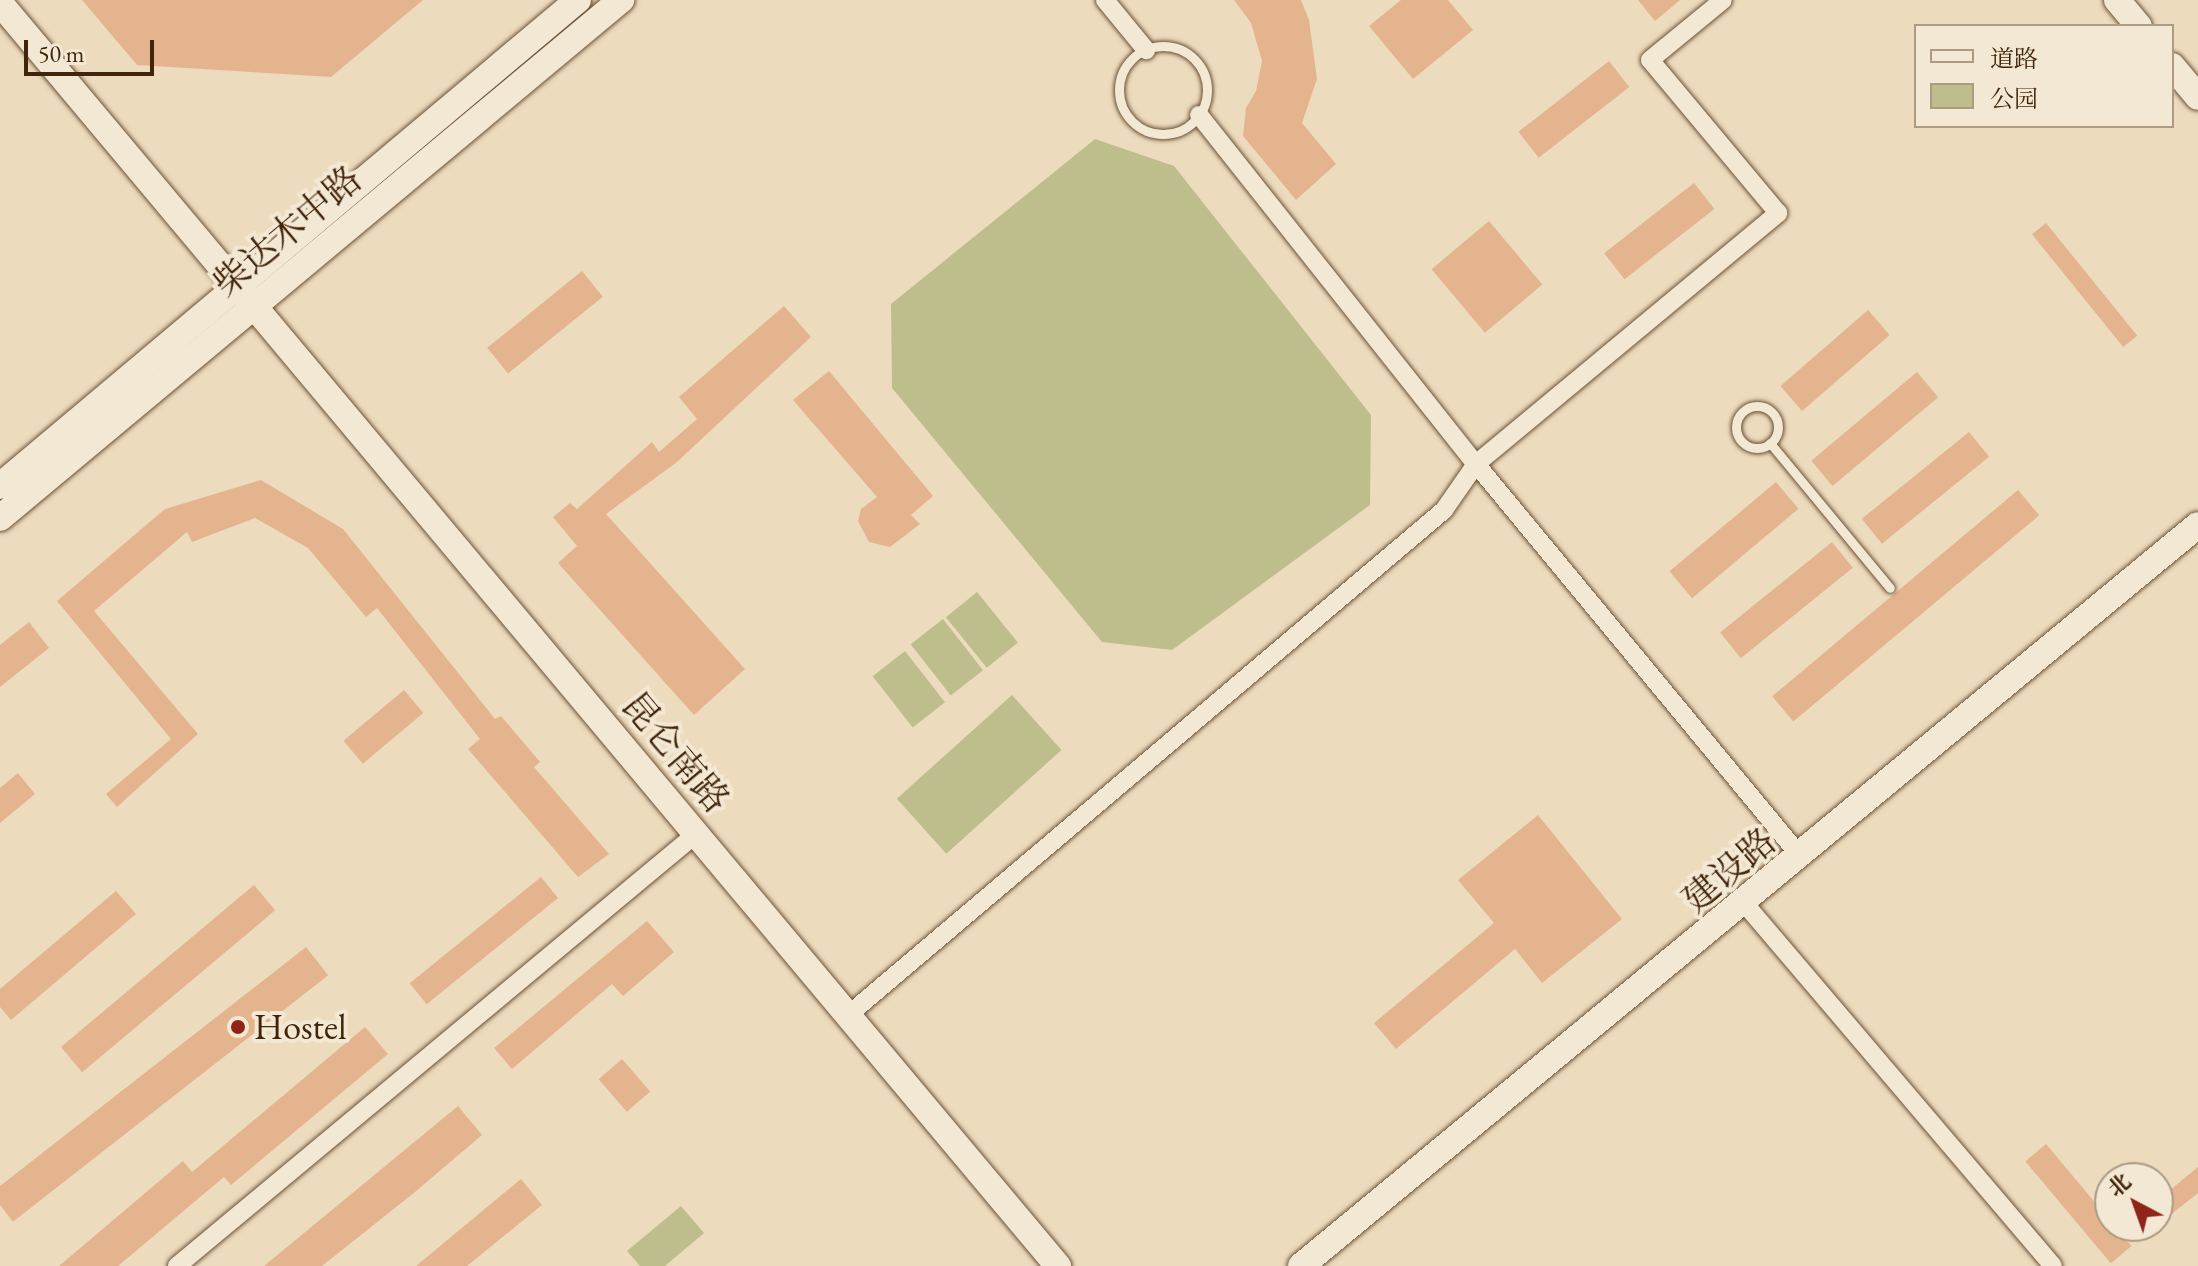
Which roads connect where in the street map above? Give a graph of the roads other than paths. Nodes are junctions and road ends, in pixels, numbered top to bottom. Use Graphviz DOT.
graph roads {
  1 [pos="578,0"];
  2 [pos="621,0"];
  3 [pos="1105,0"];
  4 [pos="1723,0"];
  5 [pos="2117,0"];
  6 [pos="0,3"];
  7 [pos="2137,24"];
  8 [pos="1146,50"];
  9 [pos="2174,68"];
  10 [pos="2198,97"];
  11 [pos="1199,115"];
  12 [pos="247,295"];
  13 [pos="1770,443"];
  14 [pos="1476,464"];
  15 [pos="0,486"];
  16 [pos="0,518"];
  17 [pos="2198,525"];
  18 [pos="1890,588"];
  19 [pos="697,833"];
  20 [pos="1801,857"];
  21 [pos="1745,904"];
  22 [pos="847,1016"];
  23 [pos="177,1266"];
  24 [pos="1058,1266"];
  25 [pos="1301,1266"];
  26 [pos="2053,1266"];
  1 -- 12 [label="main road, 柴达木中路"];
  2 -- 12 [label="main road, 柴达木中路"];
  3 -- 8 [label="street"];
  4 -- 14 [label="street"];
  5 -- 7 [label="main road"];
  6 -- 12 [label="main road, 昆仑南路"];
  8 -- 11 [label="lane"];
  8 -- 11 [label="lane"];
  9 -- 10 [label="main road"];
  11 -- 14 [label="street"];
  12 -- 15 [label="main road, 柴达木中路"];
  12 -- 16 [label="main road, 柴达木中路"];
  12 -- 19 [label="main road, 昆仑南路"];
  13 -- 13 [label="lane"];
  13 -- 18 [label="lane"];
  14 -- 20 [label="street"];
  14 -- 22 [label="street"];
  17 -- 20 [label="main road, 建设路"];
  19 -- 22 [label="main road, 昆仑南路"];
  19 -- 23 [label="street"];
  20 -- 21 [label="main road, 建设路"];
  21 -- 25 [label="main road, 建设路"];
  21 -- 26 [label="street"];
  22 -- 24 [label="main road, 昆仑南路"];
}
